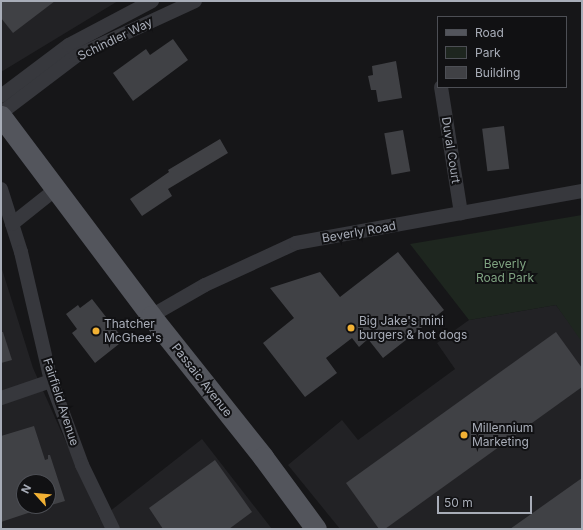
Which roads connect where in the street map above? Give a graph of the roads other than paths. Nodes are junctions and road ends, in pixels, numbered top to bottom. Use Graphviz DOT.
graph roads {
  1 [pos="152,1"];
  2 [pos="195,1"];
  3 [pos="441,88"];
  4 [pos="1,96"];
  5 [pos="1,112"];
  6 [pos="1,116"];
  7 [pos="1,189"];
  8 [pos="56,189"];
  9 [pos="582,191"];
  10 [pos="460,213"];
  11 [pos="12,224"];
  12 [pos="151,316"];
  13 [pos="51,381"];
  14 [pos="1,398"];
  15 [pos="113,529"];
  16 [pos="316,529"];
  1 -- 4 [label="street, Schindler Way"];
  2 -- 5 [label="street, Schindler Way"];
  3 -- 10 [label="street, Duval Court"];
  6 -- 8 [label="main road, Passaic Avenue"];
  7 -- 11 [label="street, Fairfield Avenue"];
  8 -- 11 [label="street"];
  8 -- 12 [label="main road, Passaic Avenue"];
  9 -- 10 [label="street, Beverly Road"];
  10 -- 12 [label="street, Beverly Road"];
  11 -- 13 [label="street, Fairfield Avenue"];
  12 -- 16 [label="main road, Passaic Avenue"];
  13 -- 14 [label="street"];
  13 -- 15 [label="street, Fairfield Avenue"];
}
